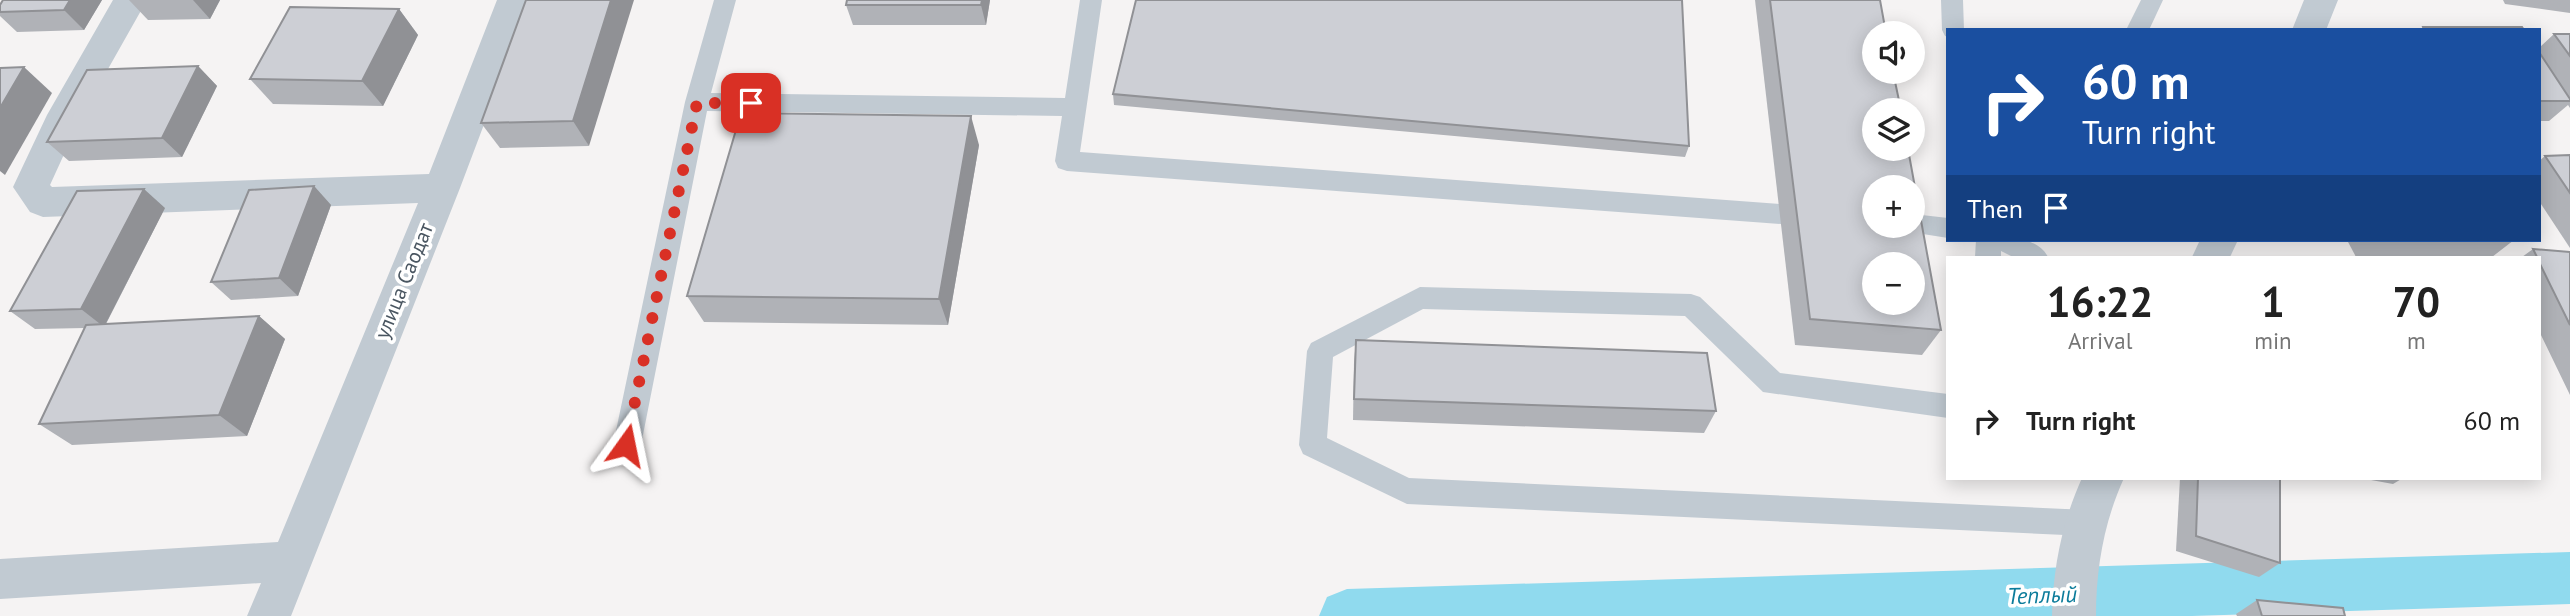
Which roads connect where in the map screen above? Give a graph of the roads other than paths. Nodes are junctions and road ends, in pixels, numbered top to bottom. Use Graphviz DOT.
graph roads {
  1 [pos="130,0"];
  2 [pos="514,0"];
  3 [pos="725,0"];
  4 [pos="1091,0"];
  5 [pos="1952,0"];
  6 [pos="2152,0"];
  7 [pos="2321,0"];
  8 [pos="1953,28"];
  9 [pos="2138,28"];
  10 [pos="2310,28"];
  11 [pos="697,103"];
  12 [pos="1075,107"];
  13 [pos="442,188"];
  14 [pos="1862,220"];
  15 [pos="1925,225"];
  16 [pos="1946,228"];
  17 [pos="2008,242"];
  18 [pos="2033,256"];
  19 [pos="1946,405"];
  20 [pos="626,445"];
  21 [pos="2102,480"];
  22 [pos="2087,523"];
  23 [pos="291,561"];
  24 [pos="0,579"];
  25 [pos="270,616"];
  26 [pos="2074,616"];
  1 -- 13 [label="street"];
  2 -- 13 [label="street, улица Саодат"];
  3 -- 11 [label="lane"];
  4 -- 12 [label="lane"];
  5 -- 8 [label="lane"];
  6 -- 9 [label="lane"];
  7 -- 10 [label="street"];
  11 -- 12 [label="lane"];
  11 -- 20 [label="lane"];
  12 -- 14 [label="lane"];
  13 -- 23 [label="street, улица Саодат"];
  15 -- 16 [label="lane"];
  17 -- 18 [label="lane"];
  19 -- 22 [label="lane"];
  21 -- 22 [label="street"];
  22 -- 26 [label="street"];
  23 -- 24 [label="street"];
  23 -- 25 [label="street, улица Саодат"];
}
